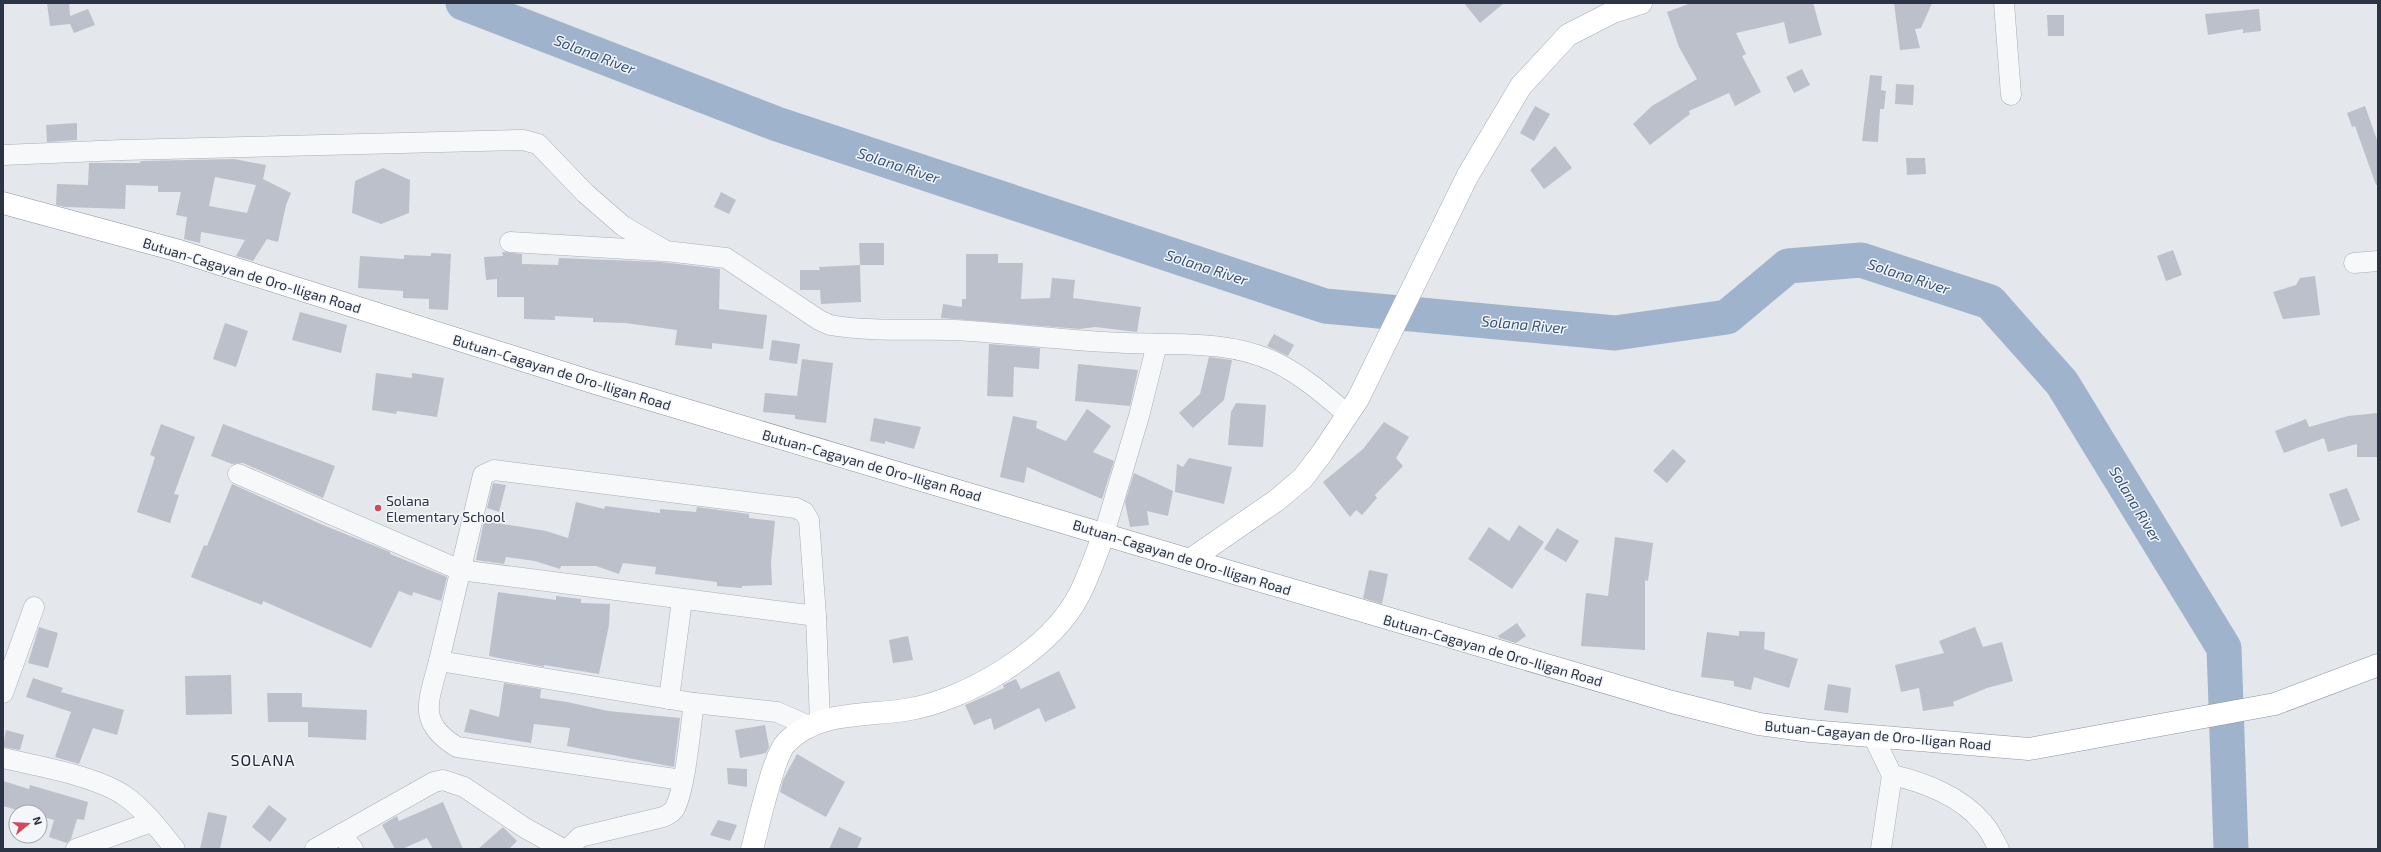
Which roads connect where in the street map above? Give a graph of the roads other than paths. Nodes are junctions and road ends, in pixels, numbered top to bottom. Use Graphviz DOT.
graph roads {
  1 [pos="1641,3"];
  2 [pos="2004,3"];
  3 [pos="2011,95"];
  4 [pos="3,155"];
  5 [pos="3,203"];
  6 [pos="510,242"];
  7 [pos="666,251"];
  8 [pos="2378,261"];
  9 [pos="2354,264"];
  10 [pos="1157,344"];
  11 [pos="1353,407"];
  12 [pos="238,474"];
  13 [pos="1104,534"];
  14 [pos="1190,560"];
  15 [pos="460,570"];
  16 [pos="682,600"];
  17 [pos="34,607"];
  18 [pos="816,616"];
  19 [pos="439,661"];
  20 [pos="2378,665"];
  21 [pos="3,693"];
  22 [pos="669,699"];
  23 [pos="694,703"];
  24 [pos="814,724"];
  25 [pos="1873,736"];
  26 [pos="3,758"];
  27 [pos="1892,775"];
  28 [pos="682,780"];
  29 [pos="151,822"];
  30 [pos="347,841"];
  31 [pos="85,848"];
  32 [pos="175,849"];
  33 [pos="315,849"];
  34 [pos="563,849"];
  35 [pos="568,849"];
  36 [pos="752,849"];
  37 [pos="1881,849"];
  38 [pos="1999,849"];
  1 -- 11 [label="main road"];
  2 -- 3 [label="street"];
  4 -- 7 [label="street"];
  5 -- 13 [label="main road, Butuan-Cagayan de Oro-Iligan Road"];
  6 -- 7 [label="street"];
  7 -- 10 [label="street"];
  8 -- 9 [label="street"];
  10 -- 11 [label="street"];
  10 -- 13 [label="street"];
  11 -- 14 [label="main road"];
  12 -- 15 [label="street"];
  13 -- 14 [label="main road, Butuan-Cagayan de Oro-Iligan Road"];
  13 -- 24 [label="main road"];
  14 -- 25 [label="main road, Butuan-Cagayan de Oro-Iligan Road"];
  15 -- 16 [label="street"];
  15 -- 18 [label="street"];
  15 -- 19 [label="street"];
  16 -- 18 [label="street"];
  16 -- 22 [label="street"];
  17 -- 21 [label="street"];
  18 -- 24 [label="street"];
  19 -- 22 [label="street"];
  19 -- 28 [label="street"];
  20 -- 25 [label="main road, Butuan-Cagayan de Oro-Iligan Road"];
  22 -- 23 [label="street"];
  23 -- 24 [label="street"];
  23 -- 28 [label="street"];
  24 -- 36 [label="main road"];
  25 -- 27 [label="street"];
  26 -- 29 [label="street"];
  27 -- 37 [label="street"];
  27 -- 38 [label="street"];
  28 -- 35 [label="street"];
  29 -- 31 [label="street"];
  29 -- 32 [label="street"];
  30 -- 33 [label="street"];
  30 -- 34 [label="street"];
}
